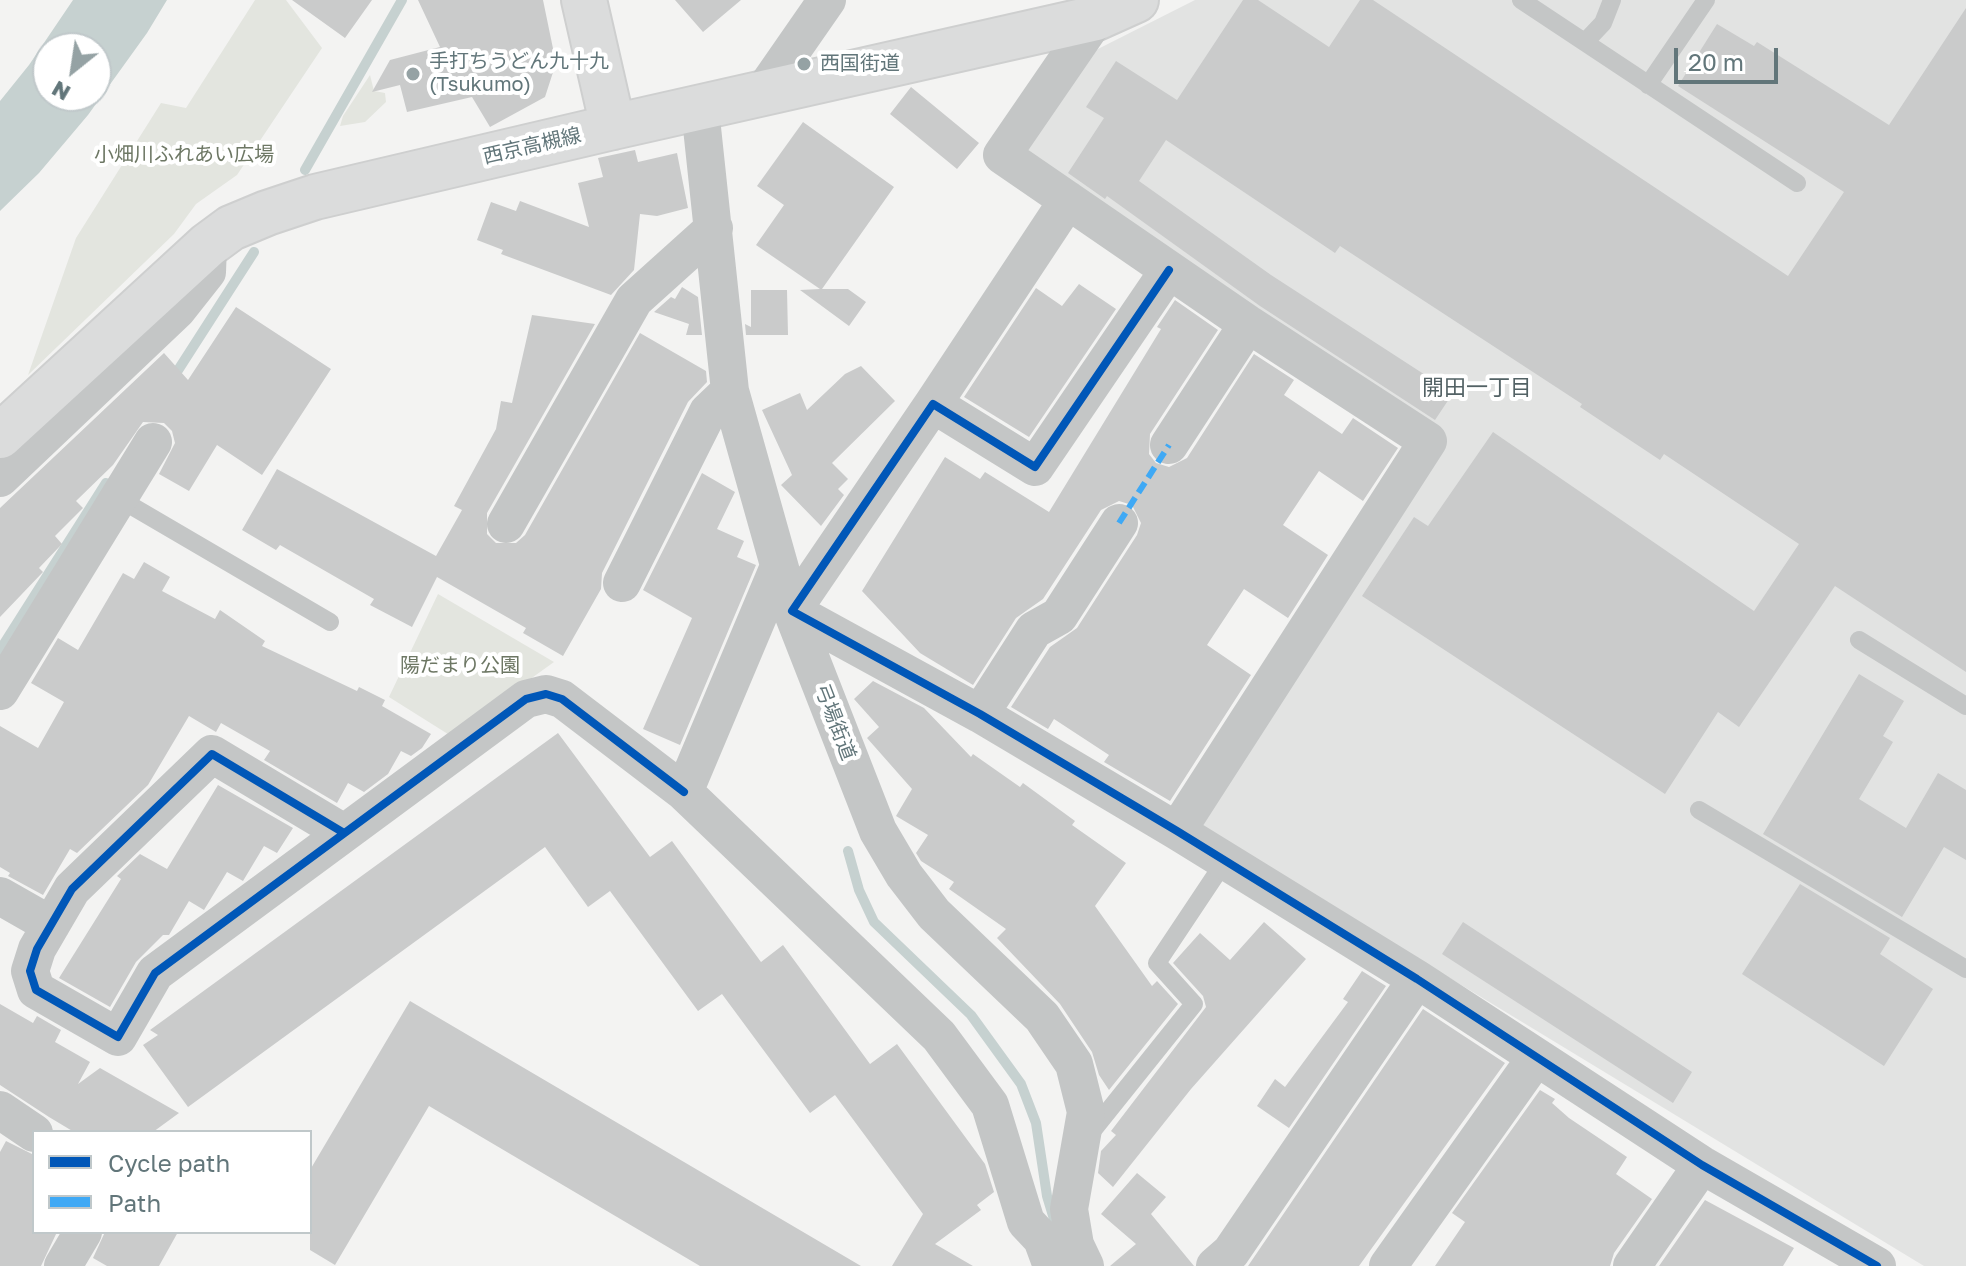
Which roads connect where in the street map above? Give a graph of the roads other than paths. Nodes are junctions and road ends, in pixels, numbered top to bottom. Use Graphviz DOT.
graph roads {
  1 [pos="584,0"];
  2 [pos="827,0"];
  3 [pos="1136,0"];
  4 [pos="1521,0"];
  5 [pos="1612,0"];
  6 [pos="1706,0"];
  7 [pos="1096,18"];
  8 [pos="1585,42"];
  9 [pos="1648,85"];
  10 [pos="761,95"];
  11 [pos="700,109"];
  12 [pos="613,127"];
  13 [pos="1797,183"];
  14 [pos="1068,200"];
  15 [pos="714,228"];
  16 [pos="208,245"];
  17 [pos="1169,270"];
  18 [pos="1248,324"];
  19 [pos="730,391"];
  20 [pos="933,404"];
  21 [pos="0,436"];
  22 [pos="153,442"];
  23 [pos="1169,445"];
  24 [pos="0,478"];
  25 [pos="118,498"];
  26 [pos="1119,523"];
  27 [pos="506,524"];
  28 [pos="778,569"];
  29 [pos="622,583"];
  30 [pos="792,611"];
  31 [pos="330,622"];
  32 [pos="1859,640"];
  33 [pos="0,691"];
  34 [pos="1966,706"];
  35 [pos="980,714"];
  36 [pos="684,792"];
  37 [pos="1699,810"];
  38 [pos="1177,831"];
  39 [pos="344,833"];
  40 [pos="1225,861"];
  41 [pos="0,896"];
  42 [pos="51,925"];
  43 [pos="1966,969"];
  44 [pos="1417,979"];
  45 [pos="1535,1059"];
  46 [pos="0,1110"];
  47 [pos="32,1132"];
  48 [pos="1082,1143"];
  49 [pos="1702,1165"];
  50 [pos="82,1234"];
  51 [pos="1829,1255"];
  52 [pos="1066,1261"];
  53 [pos="63,1266"];
  54 [pos="1215,1266"];
  55 [pos="1388,1266"];
  56 [pos="1632,1266"];
  57 [pos="1877,1266"];
  1 -- 12 [label="main road"];
  2 -- 10 [label="street"];
  3 -- 7 [label="main road, 西京高槻線"];
  4 -- 8 [label="lane"];
  5 -- 8 [label="lane"];
  6 -- 9 [label="lane"];
  7 -- 10 [label="main road, 西京高槻線"];
  7 -- 14 [label="street"];
  8 -- 9 [label="lane"];
  9 -- 13 [label="lane"];
  10 -- 11 [label="main road, 西京高槻線"];
  11 -- 12 [label="main road, 西京高槻線"];
  11 -- 15 [label="street, 弓場街道"];
  12 -- 16 [label="main road, 西京高槻線"];
  14 -- 17 [label="street"];
  14 -- 20 [label="street"];
  15 -- 19 [label="street, 弓場街道"];
  15 -- 27 [label="street"];
  16 -- 21 [label="main road, 西京高槻線"];
  16 -- 24 [label="street"];
  17 -- 18 [label="street"];
  17 -- 20 [label="street"];
  18 -- 23 [label="street"];
  18 -- 38 [label="street"];
  19 -- 28 [label="street, 弓場街道"];
  19 -- 29 [label="street"];
  20 -- 30 [label="street"];
  22 -- 25 [label="street"];
  25 -- 31 [label="lane"];
  25 -- 33 [label="street"];
  26 -- 35 [label="street"];
  28 -- 30 [label="street, 弓場街道"];
  28 -- 36 [label="street"];
  30 -- 35 [label="street"];
  30 -- 48 [label="street, 弓場街道"];
  32 -- 34 [label="lane"];
  35 -- 38 [label="street"];
  36 -- 39 [label="street"];
  36 -- 52 [label="street"];
  37 -- 43 [label="lane"];
  38 -- 40 [label="street"];
  39 -- 42 [label="street"];
  39 -- 42 [label="street"];
  40 -- 44 [label="street"];
  40 -- 48 [label="lane"];
  41 -- 42 [label="street"];
  44 -- 45 [label="street"];
  44 -- 54 [label="street"];
  45 -- 49 [label="street"];
  45 -- 55 [label="street"];
  46 -- 47 [label="street"];
  48 -- 52 [label="street, 弓場街道"];
  49 -- 51 [label="street"];
  49 -- 56 [label="street"];
  50 -- 53 [label="street"];
  51 -- 57 [label="street"];
}
